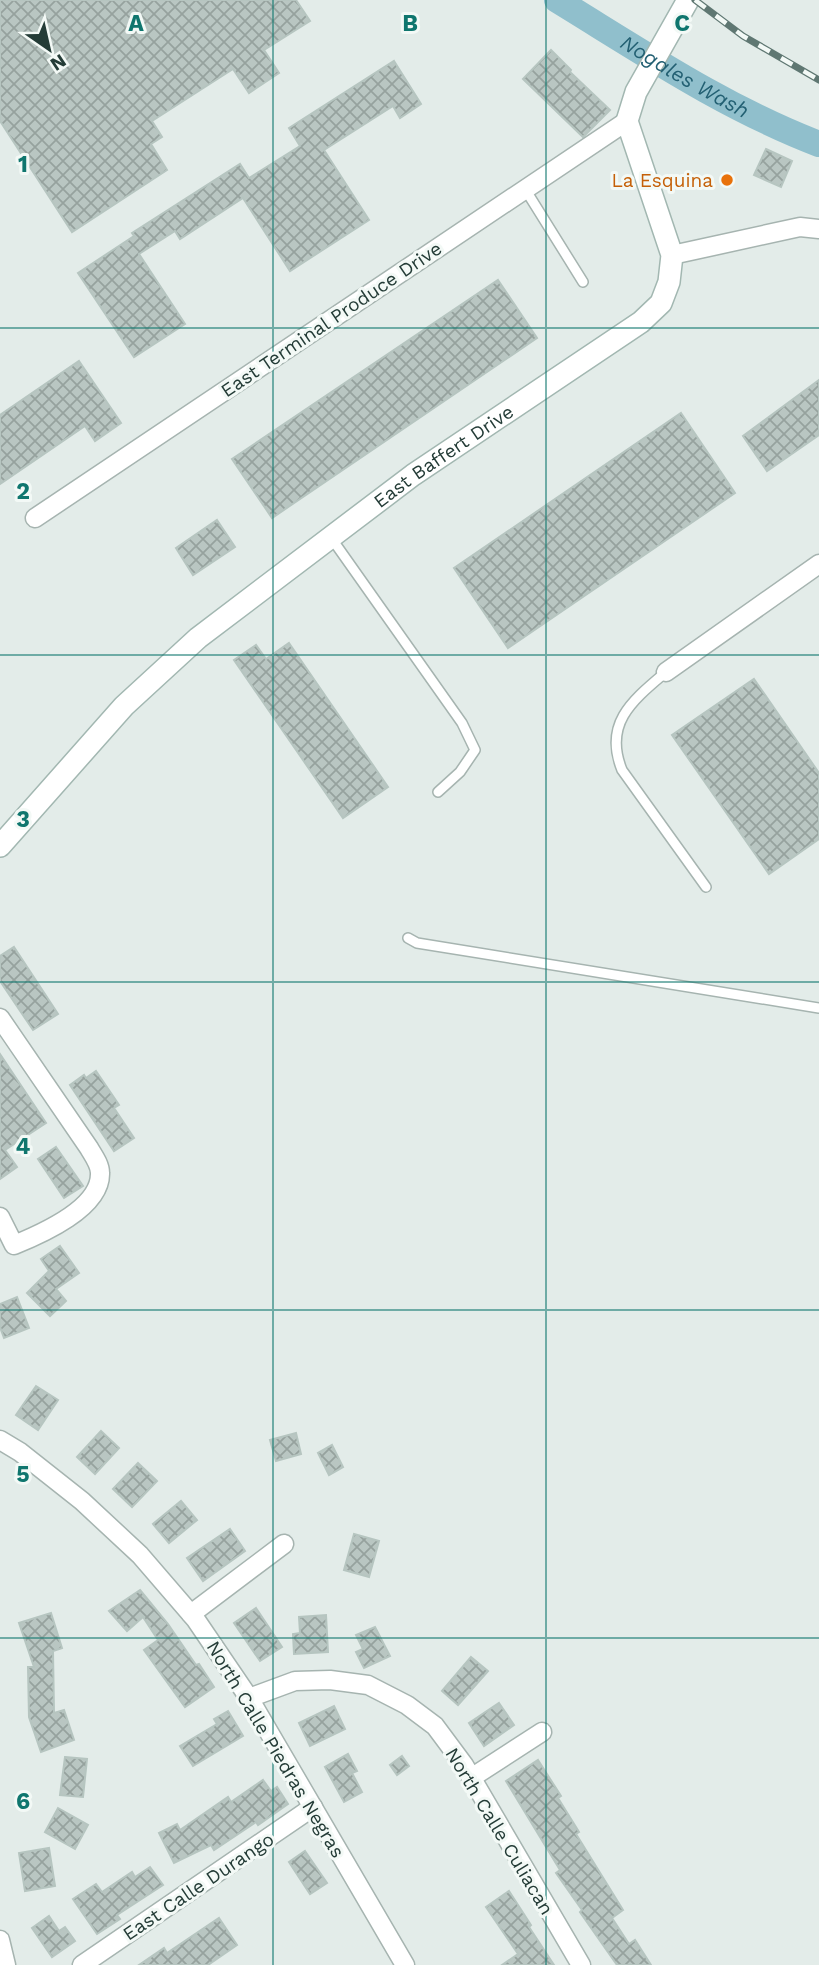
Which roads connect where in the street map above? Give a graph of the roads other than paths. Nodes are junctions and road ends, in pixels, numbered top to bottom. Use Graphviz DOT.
graph roads {
  1 [pos="688,0"];
  2 [pos="627,121"];
  3 [pos="525,190"];
  4 [pos="819,229"];
  5 [pos="671,255"];
  6 [pos="583,282"];
  7 [pos="35,518"];
  8 [pos="331,537"];
  9 [pos="819,564"];
  10 [pos="666,672"];
  11 [pos="438,792"];
  12 [pos="0,846"];
  13 [pos="706,887"];
  14 [pos="408,938"];
  15 [pos="819,1008"];
  16 [pos="0,1018"];
  17 [pos="0,1217"];
  18 [pos="0,1440"];
  19 [pos="284,1544"];
  20 [pos="191,1614"];
  21 [pos="249,1698"];
  22 [pos="542,1732"];
  23 [pos="471,1778"];
  24 [pos="313,1807"];
  25 [pos="0,1940"];
  26 [pos="401,1963"];
  27 [pos="6,1965"];
  28 [pos="82,1965"];
  29 [pos="581,1965"];
  1 -- 2 [label="street"];
  2 -- 3 [label="street, East Terminal Produce Drive"];
  2 -- 5 [label="street, East Baffert Drive"];
  3 -- 6 [label="lane"];
  3 -- 7 [label="street, East Terminal Produce Drive"];
  4 -- 5 [label="street"];
  5 -- 8 [label="street, East Baffert Drive"];
  8 -- 11 [label="lane"];
  8 -- 12 [label="street, East Baffert Drive"];
  9 -- 10 [label="street"];
  10 -- 13 [label="lane"];
  14 -- 15 [label="lane"];
  16 -- 17 [label="street"];
  18 -- 20 [label="street, North Calle Piedras Negras"];
  19 -- 20 [label="street"];
  20 -- 21 [label="street, North Calle Piedras Negras"];
  21 -- 23 [label="street, North Calle Culiacan"];
  21 -- 24 [label="street, North Calle Piedras Negras"];
  22 -- 23 [label="street"];
  23 -- 29 [label="street, North Calle Culiacan"];
  24 -- 26 [label="street, North Calle Piedras Negras"];
  24 -- 28 [label="street, East Calle Durango"];
  25 -- 27 [label="street"];
}
